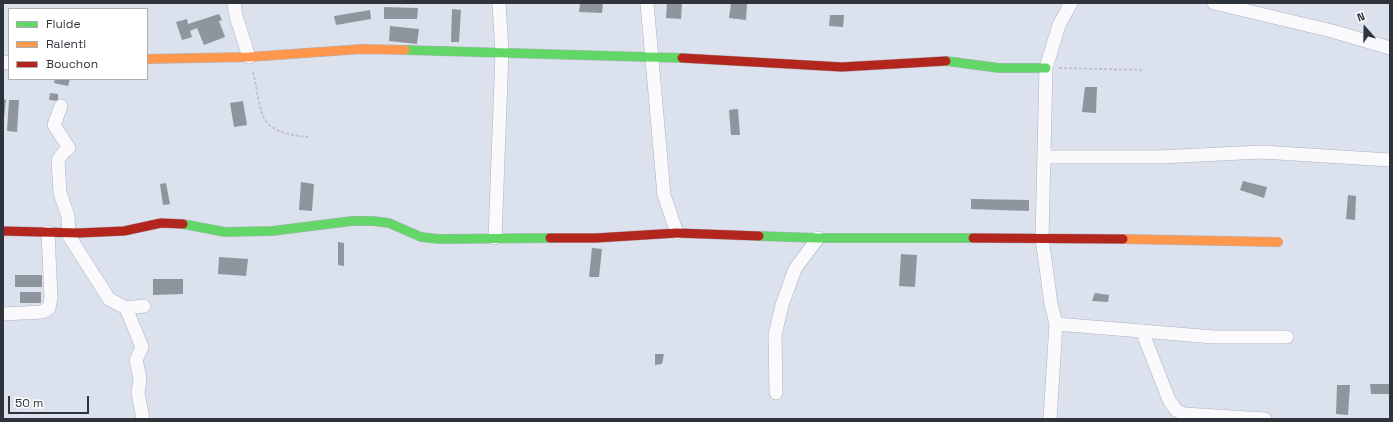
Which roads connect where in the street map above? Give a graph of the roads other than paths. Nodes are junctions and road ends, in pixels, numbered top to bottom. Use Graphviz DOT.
graph roads {
  1 [pos="234,3"];
  2 [pos="499,3"];
  3 [pos="647,3"];
  4 [pos="1071,3"];
  5 [pos="1214,3"];
  6 [pos="1390,48"];
  7 [pos="502,52"];
  8 [pos="651,56"];
  9 [pos="250,57"];
  10 [pos="148,59"];
  11 [pos="1046,68"];
  12 [pos="61,106"];
  13 [pos="1044,157"];
  14 [pos="1390,160"];
  15 [pos="3,231"];
  16 [pos="48,232"];
  17 [pos="677,232"];
  18 [pos="69,233"];
  19 [pos="495,238"];
  20 [pos="818,238"];
  21 [pos="1042,238"];
  22 [pos="1278,242"];
  23 [pos="144,306"];
  24 [pos="126,308"];
  25 [pos="3,314"];
  26 [pos="1056,324"];
  27 [pos="1142,331"];
  28 [pos="1287,337"];
  29 [pos="776,392"];
  30 [pos="143,419"];
  31 [pos="1050,419"];
  32 [pos="1265,419"];
  1 -- 9 [label="street"];
  2 -- 7 [label="street"];
  3 -- 8 [label="street"];
  4 -- 11 [label="street"];
  5 -- 6 [label="street"];
  7 -- 8 [label="street"];
  7 -- 9 [label="street"];
  7 -- 19 [label="street"];
  8 -- 11 [label="street"];
  8 -- 17 [label="street"];
  9 -- 10 [label="street"];
  11 -- 13 [label="street"];
  12 -- 18 [label="street"];
  13 -- 14 [label="street"];
  13 -- 21 [label="street"];
  15 -- 16 [label="street"];
  16 -- 18 [label="street"];
  16 -- 25 [label="street"];
  17 -- 19 [label="street"];
  17 -- 20 [label="street"];
  18 -- 19 [label="street"];
  18 -- 24 [label="street"];
  20 -- 21 [label="street"];
  20 -- 29 [label="street"];
  21 -- 22 [label="street"];
  21 -- 26 [label="street"];
  23 -- 24 [label="street"];
  24 -- 30 [label="street"];
  26 -- 27 [label="street"];
  26 -- 31 [label="street"];
  27 -- 28 [label="street"];
  27 -- 32 [label="street"];
}
